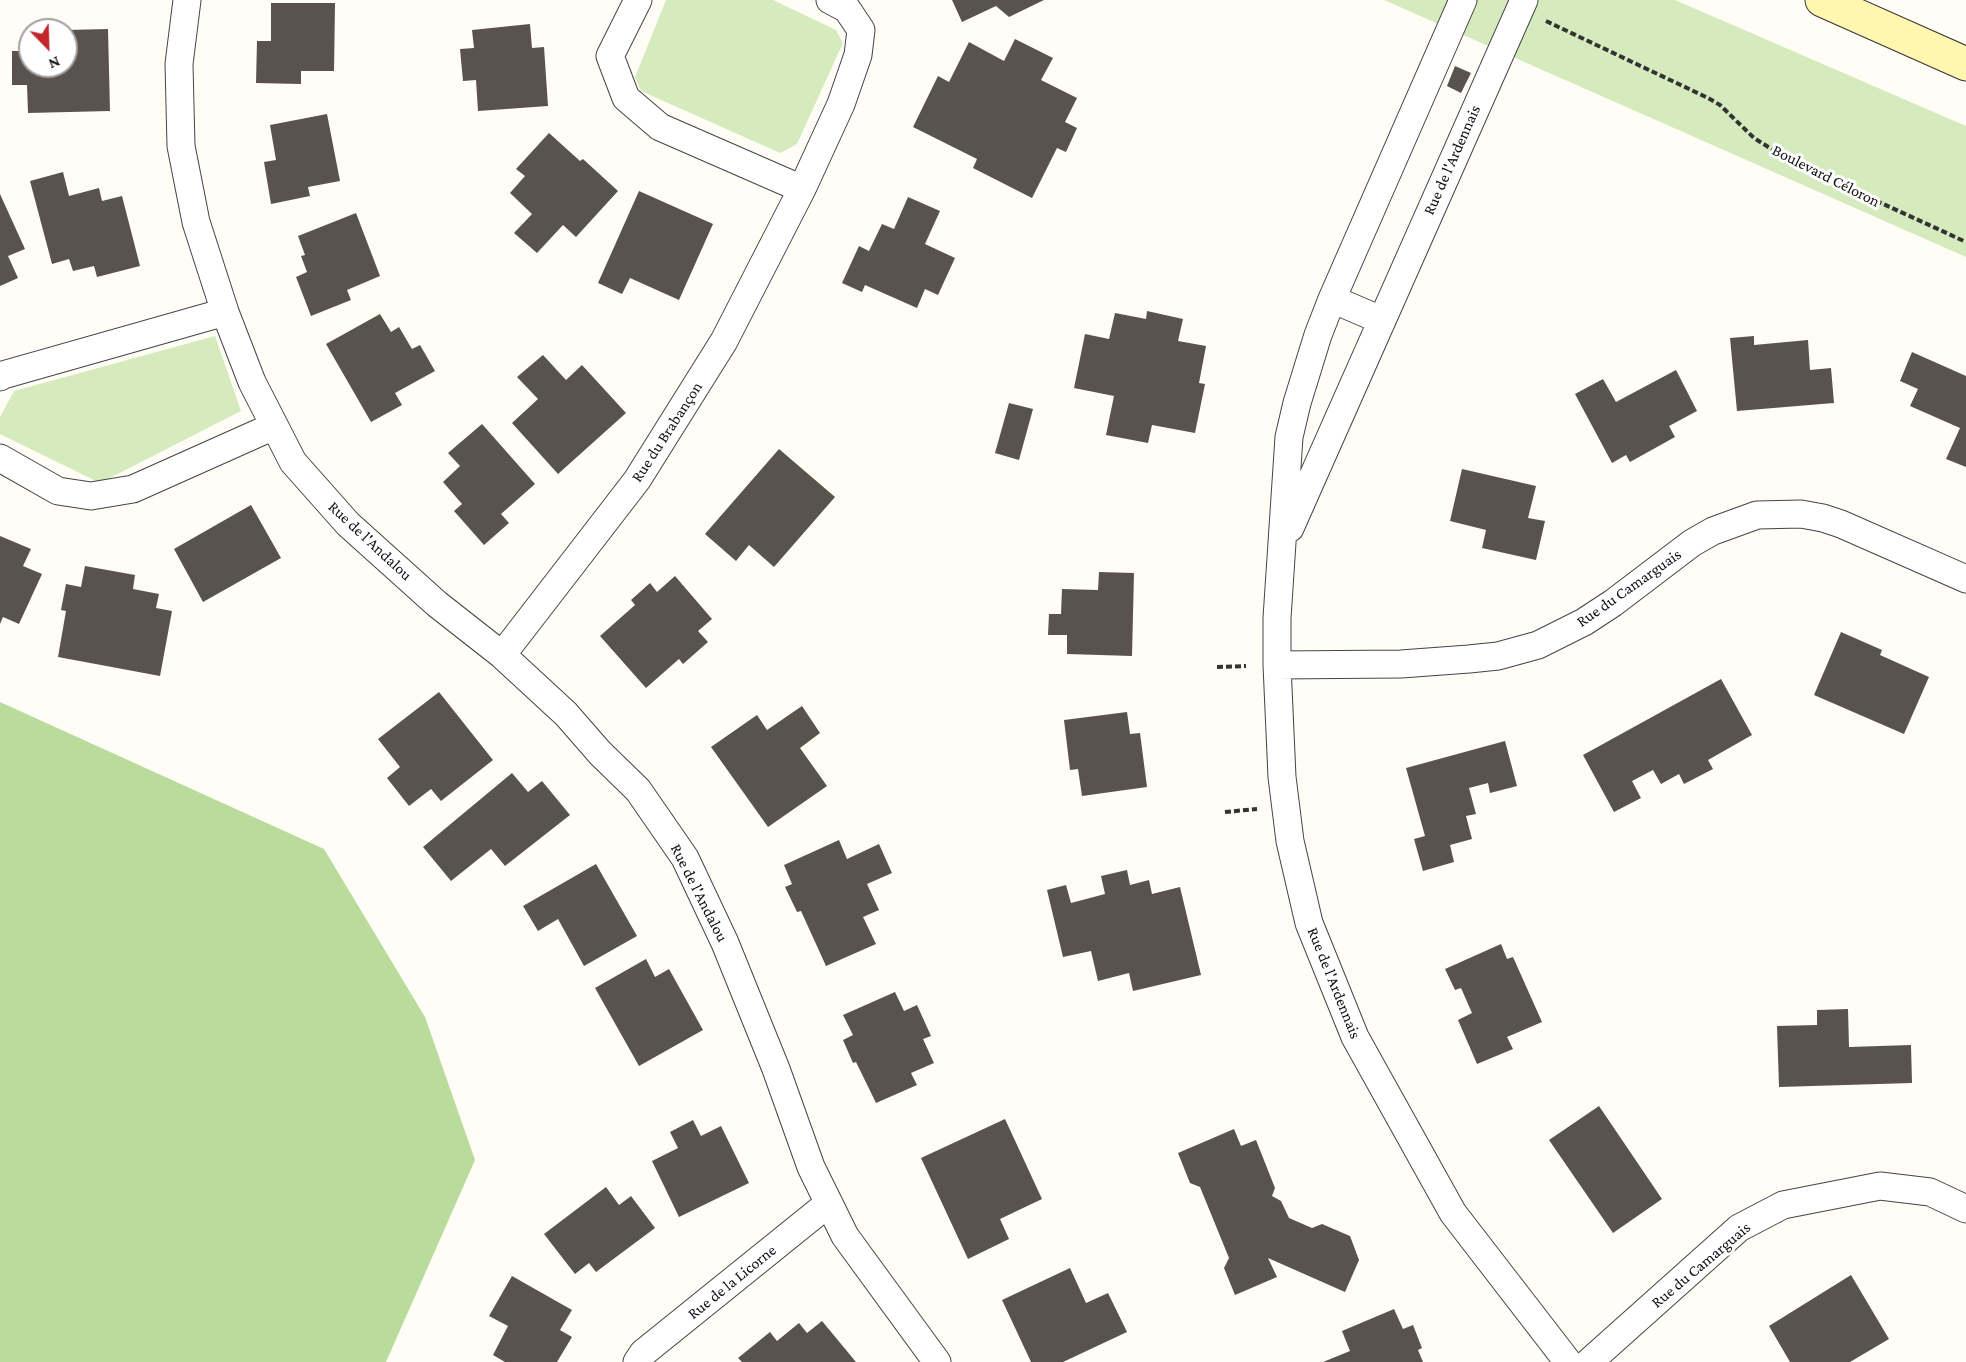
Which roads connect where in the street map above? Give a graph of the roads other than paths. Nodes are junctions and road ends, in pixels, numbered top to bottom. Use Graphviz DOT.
graph roads {
  1 [pos="187,0"];
  2 [pos="638,0"];
  3 [pos="830,0"];
  4 [pos="1464,0"];
  5 [pos="1524,0"];
  6 [pos="1822,0"];
  7 [pos="1966,64"];
  8 [pos="802,189"];
  9 [pos="1332,299"];
  10 [pos="225,312"];
  11 [pos="1380,320"];
  12 [pos="0,377"];
  13 [pos="274,426"];
  14 [pos="0,458"];
  15 [pos="1283,543"];
  16 [pos="1966,579"];
  17 [pos="502,655"];
  18 [pos="1277,665"];
  19 [pos="829,1203"];
  20 [pos="1966,1209"];
  21 [pos="637,1362"];
  22 [pos="937,1362"];
  23 [pos="1568,1362"];
  24 [pos="1589,1362"];
  1 -- 10 [label="street, Rue de l'Andalou"];
  2 -- 8 [label="street"];
  3 -- 8 [label="street, Rue du Brabançon"];
  4 -- 9 [label="street, Rue de l'Ardennais"];
  5 -- 11 [label="street, Rue de l'Ardennais"];
  6 -- 7 [label="street"];
  8 -- 17 [label="street, Rue du Brabançon"];
  9 -- 11 [label="street"];
  9 -- 15 [label="street, Rue de l'Ardennais"];
  10 -- 12 [label="street"];
  10 -- 13 [label="street, Rue de l'Andalou"];
  11 -- 15 [label="street, Rue de l'Ardennais"];
  13 -- 14 [label="street"];
  13 -- 17 [label="street, Rue de l'Andalou"];
  15 -- 18 [label="street, Rue de l'Ardennais"];
  16 -- 18 [label="street, Rue du Camarguais"];
  17 -- 19 [label="street, Rue de l'Andalou"];
  18 -- 23 [label="street, Rue de l'Ardennais"];
  19 -- 21 [label="street, Rue de la Licorne"];
  19 -- 22 [label="street, Rue de l'Andalou"];
  20 -- 24 [label="street, Rue du Camarguais"];
}
